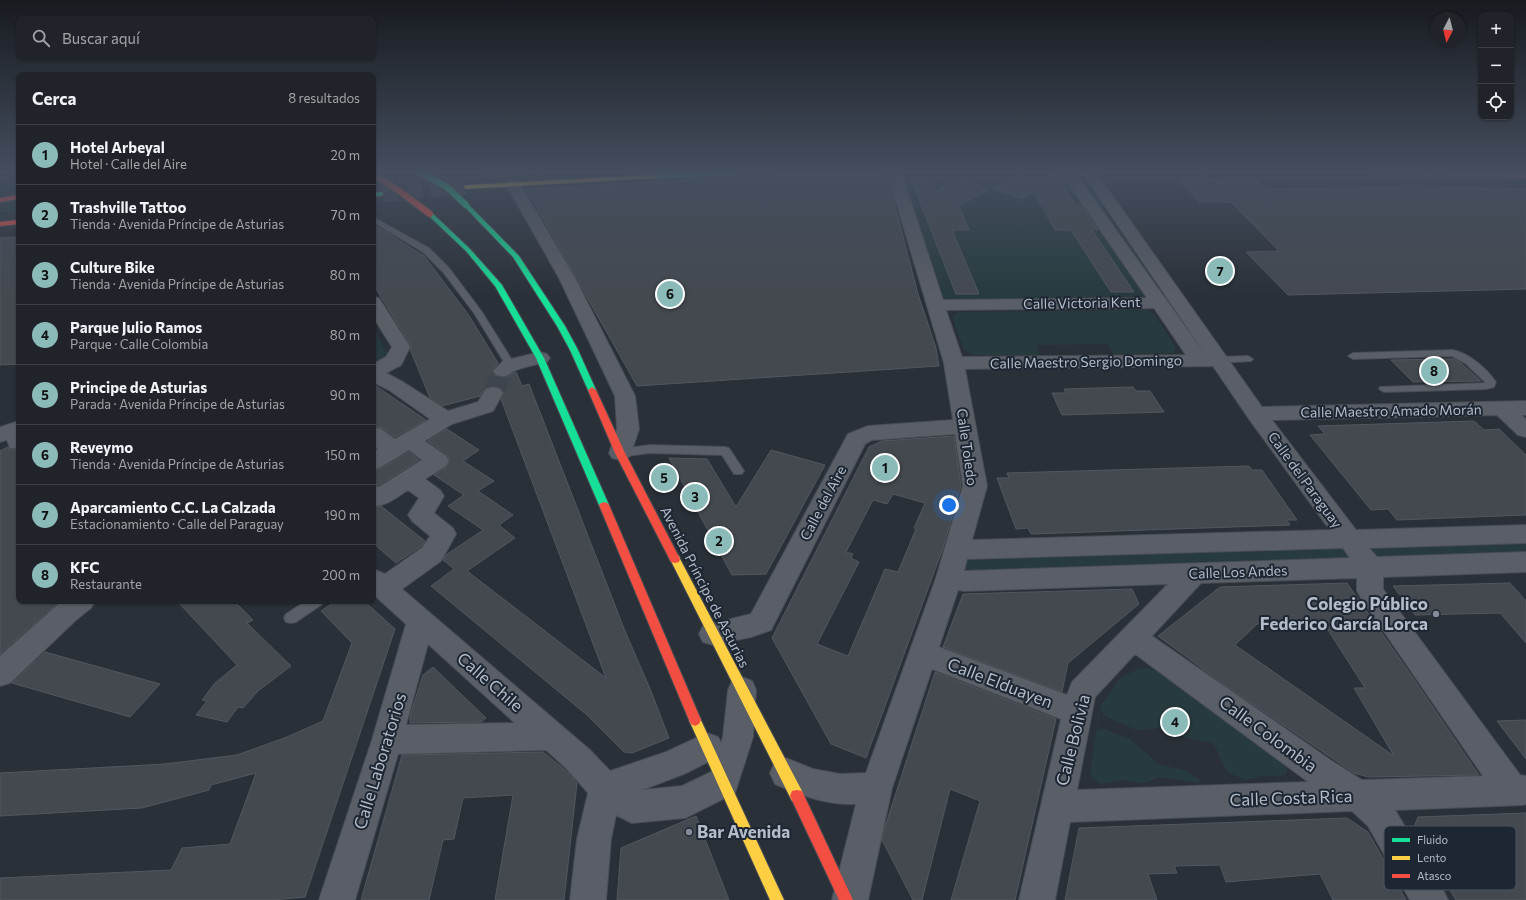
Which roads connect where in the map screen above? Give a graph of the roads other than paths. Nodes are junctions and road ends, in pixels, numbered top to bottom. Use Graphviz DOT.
graph roads {
  1 [pos="429,213"];
  2 [pos="474,213"];
  3 [pos="530,213"];
  4 [pos="907,213"];
  5 [pos="1096,213"];
  6 [pos="1115,213"];
  7 [pos="16,216"];
  8 [pos="376,221"];
  9 [pos="5,223"];
  10 [pos="1158,303"];
  11 [pos="936,305"];
  12 [pos="376,307"];
  13 [pos="1353,356"];
  14 [pos="540,358"];
  15 [pos="1248,359"];
  16 [pos="1208,360"];
  17 [pos="954,363"];
  18 [pos="507,368"];
  19 [pos="376,371"];
  20 [pos="376,375"];
  21 [pos="1384,389"];
  22 [pos="489,400"];
  23 [pos="1501,408"];
  24 [pos="1526,408"];
  25 [pos="1256,414"];
  26 [pos="445,419"];
  27 [pos="965,426"];
  28 [pos="1526,430"];
  29 [pos="376,435"];
  30 [pos="402,445"];
  31 [pos="620,453"];
  32 [pos="376,460"];
  33 [pos="738,471"];
  34 [pos="409,479"];
  35 [pos="376,496"];
  36 [pos="1526,534"];
  37 [pos="1349,540"];
  38 [pos="956,550"];
  39 [pos="1526,562"];
  40 [pos="1370,567"];
  41 [pos="1195,574"];
  42 [pos="950,578"];
  43 [pos="378,584"];
  44 [pos="78,604"];
  45 [pos="312,604"];
  46 [pos="291,618"];
  47 [pos="420,621"];
  48 [pos="713,634"];
  49 [pos="1134,638"];
  50 [pos="924,653"];
  51 [pos="0,674"];
  52 [pos="742,690"];
  53 [pos="1077,712"];
  54 [pos="552,736"];
  55 [pos="387,740"];
  56 [pos="707,747"];
  57 [pos="786,773"];
  58 [pos="724,782"];
  59 [pos="605,788"];
  60 [pos="876,788"];
  61 [pos="1519,790"];
  62 [pos="1358,795"];
  63 [pos="1057,807"];
  64 [pos="1386,826"];
  65 [pos="1424,890"];
  66 [pos="337,900"];
  67 [pos="588,900"];
  68 [pos="777,900"];
  69 [pos="846,900"];
  70 [pos="850,900"];
  71 [pos="1037,900"];
  72 [pos="1430,900"];
  1 -- 14 [label="main road, bridge"];
  2 -- 31 [label="main road, Avenida Príncipe de Asturias, bridge"];
  3 -- 31 [label="street"];
  4 -- 11 [label="street, Calle Toledo"];
  5 -- 10 [label="street"];
  6 -- 16 [label="street, Calle del Paraguay"];
  7 -- 9 [label="main road"];
  8 -- 18 [label="lane"];
  10 -- 11 [label="street, Calle Victoria Kent"];
  10 -- 16 [label="street, Calle Victoria Kent"];
  11 -- 17 [label="street, Calle Toledo"];
  12 -- 19 [label="street"];
  13 -- 21 [label="lane"];
  14 -- 18 [label="street"];
  14 -- 56 [label="main road"];
  15 -- 16 [label="lane"];
  16 -- 17 [label="street, Calle Maestro Sergio Domingo"];
  16 -- 25 [label="street, Calle del Paraguay"];
  17 -- 27 [label="street, Calle Toledo"];
  20 -- 26 [label="street"];
  22 -- 26 [label="street"];
  23 -- 24 [label="street, Calle Maestro Amado Morán"];
  23 -- 25 [label="street, Calle Maestro Amado Morán"];
  23 -- 28 [label="street"];
  25 -- 37 [label="street, Calle del Paraguay"];
  26 -- 30 [label="street"];
  27 -- 38 [label="street, Calle Toledo"];
  27 -- 48 [label="street, Calle del Aire"];
  29 -- 30 [label="street"];
  30 -- 32 [label="street"];
  30 -- 34 [label="street"];
  31 -- 33 [label="lane"];
  31 -- 48 [label="main road, Avenida Príncipe de Asturias"];
  34 -- 35 [label="street"];
  34 -- 43 [label="street"];
  36 -- 37 [label="street, Calle Los Andes"];
  37 -- 38 [label="street, Calle Los Andes"];
  37 -- 40 [label="street, Calle del Paraguay"];
  38 -- 42 [label="street, Calle Toledo"];
  39 -- 40 [label="street, Calle Los Andes"];
  40 -- 41 [label="street, Calle Los Andes"];
  40 -- 61 [label="street"];
  41 -- 42 [label="street, Calle Los Andes"];
  41 -- 49 [label="street, Calle Bolivia"];
  42 -- 50 [label="street, Calle Toledo"];
  43 -- 47 [label="street, Calle Chile"];
  44 -- 51 [label="street"];
  45 -- 46 [label="lane"];
  47 -- 54 [label="street, Calle Chile"];
  47 -- 55 [label="street, Calle Laboratorios"];
  48 -- 52 [label="main road, Avenida Príncipe de Asturias"];
  49 -- 53 [label="street, Calle Bolivia"];
  49 -- 62 [label="street, Calle Colombia"];
  50 -- 53 [label="street, Calle Elduayen"];
  50 -- 60 [label="street, Calle Toledo"];
  52 -- 57 [label="main road, Avenida Príncipe de Asturias"];
  52 -- 58 [label="street"];
  53 -- 63 [label="street, Calle Bolivia"];
  54 -- 55 [label="street"];
  54 -- 59 [label="street, Calle Chile"];
  55 -- 66 [label="street, Calle Laboratorios"];
  56 -- 58 [label="main road"];
  56 -- 59 [label="street"];
  57 -- 60 [label="street"];
  57 -- 69 [label="main road, Avenida Príncipe de Asturias"];
  58 -- 59 [label="street, Calle Chile"];
  58 -- 68 [label="main road"];
  59 -- 67 [label="street"];
  60 -- 70 [label="street, Calle Toledo"];
  61 -- 62 [label="street, Calle Costa Rica"];
  62 -- 63 [label="street, Calle Costa Rica"];
  62 -- 64 [label="street, Calle Colombia"];
  63 -- 71 [label="street, Calle Bolivia"];
  65 -- 72 [label="street, Calle Colombia"];
}
